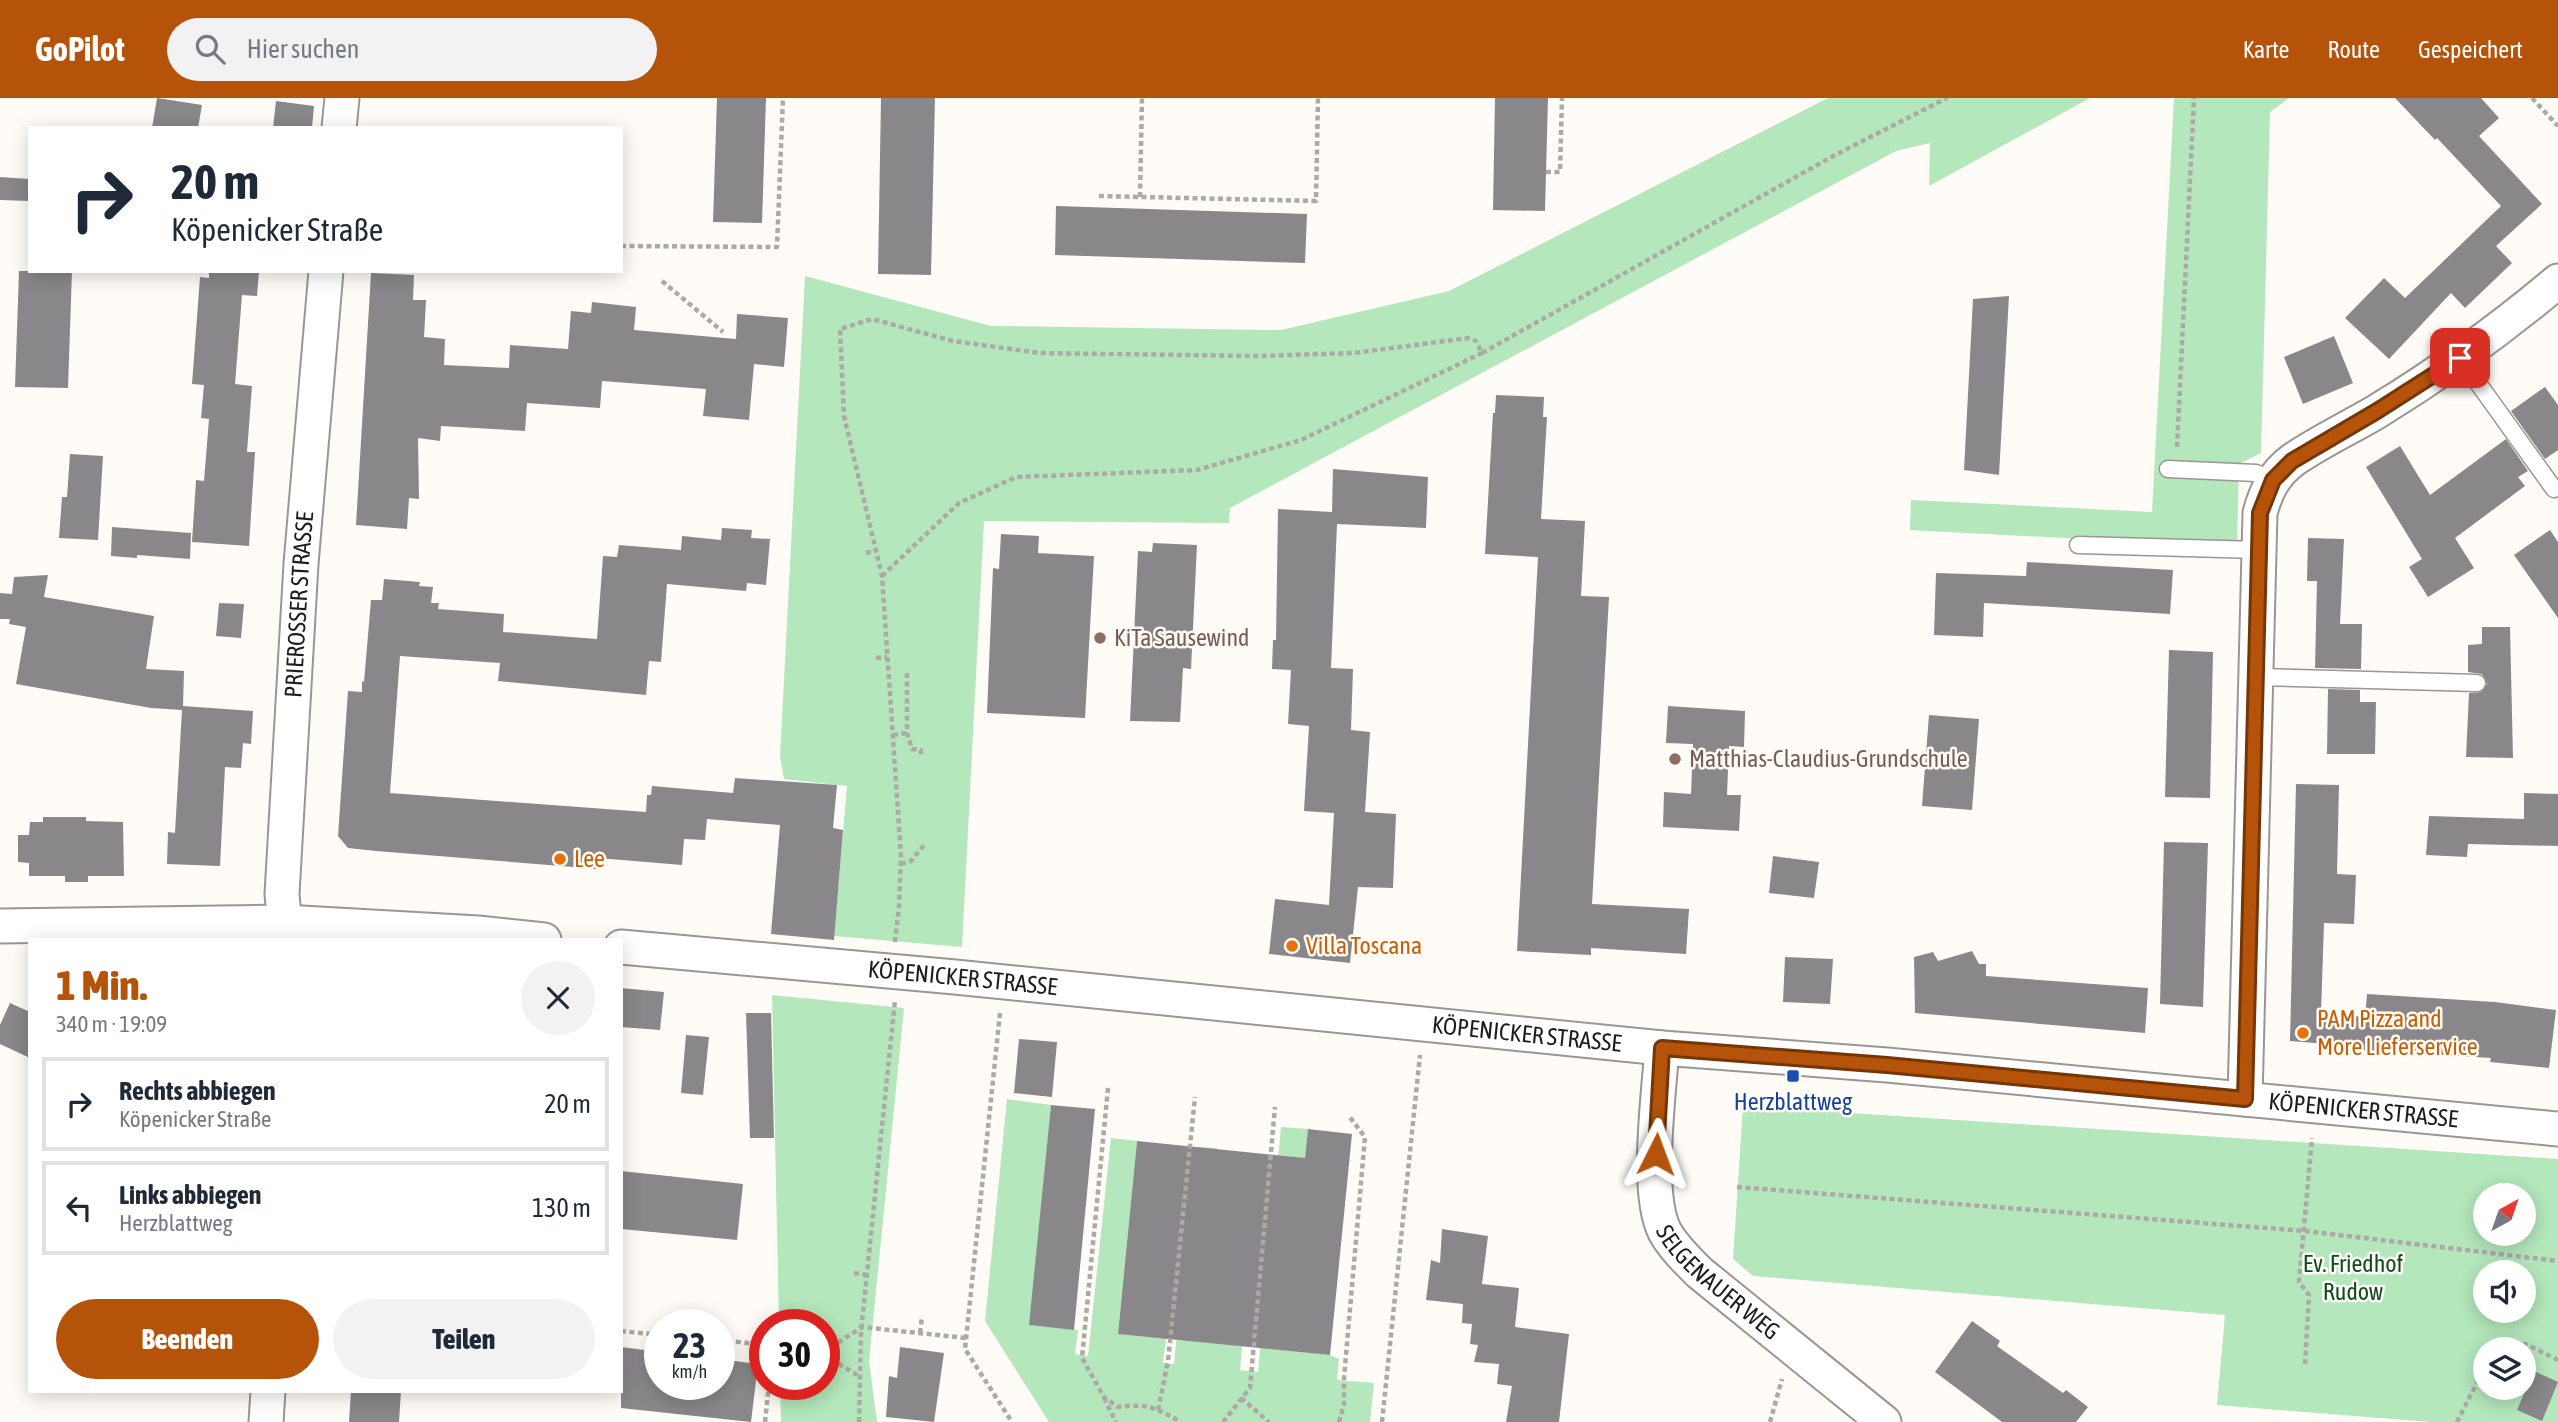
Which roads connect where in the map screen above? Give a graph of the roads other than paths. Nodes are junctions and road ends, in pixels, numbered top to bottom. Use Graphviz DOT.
graph roads {
  1 [pos="342,98"];
  2 [pos="340,126"];
  3 [pos="326,273"];
  4 [pos="2558,281"];
  5 [pos="2460,358"];
  6 [pos="2172,469"];
  7 [pos="2273,480"];
  8 [pos="2554,489"];
  9 [pos="2078,545"];
  10 [pos="2259,550"];
  11 [pos="2256,677"];
  12 [pos="2477,682"];
  13 [pos="0,926"];
  14 [pos="285,931"];
  15 [pos="525,938"];
  16 [pos="623,947"];
  17 [pos="1662,1048"];
  18 [pos="2245,1099"];
  19 [pos="2558,1129"];
  20 [pos="268,1393"];
  21 [pos="266,1422"];
  22 [pos="1884,1422"];
  1 -- 2 [label="street"];
  3 -- 14 [label="street, PRIEROSSER STRASSE"];
  4 -- 5 [label="street"];
  5 -- 7 [label="street"];
  5 -- 8 [label="lane"];
  6 -- 7 [label="lane"];
  7 -- 10 [label="street"];
  9 -- 10 [label="lane"];
  10 -- 11 [label="street"];
  11 -- 12 [label="lane"];
  11 -- 18 [label="street"];
  13 -- 14 [label="street"];
  14 -- 15 [label="street"];
  16 -- 17 [label="street, KÖPENICKER STRASSE"];
  17 -- 18 [label="street, KÖPENICKER STRASSE"];
  17 -- 22 [label="street, SELGENAUER WEG"];
  18 -- 19 [label="street, KÖPENICKER STRASSE"];
  20 -- 21 [label="street"];
}
